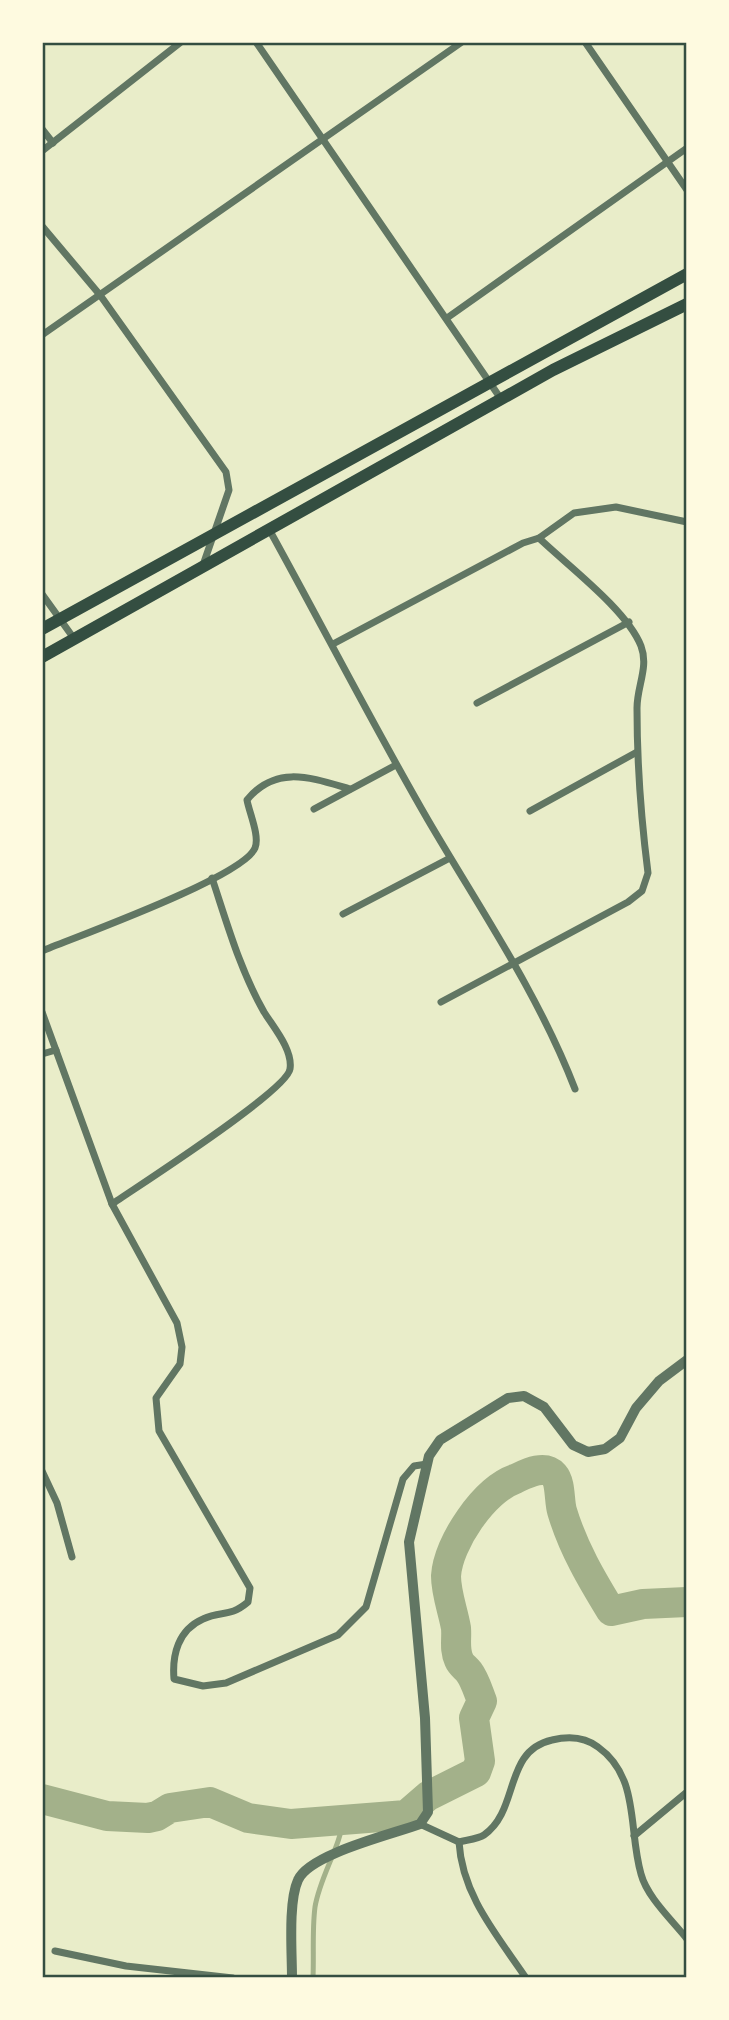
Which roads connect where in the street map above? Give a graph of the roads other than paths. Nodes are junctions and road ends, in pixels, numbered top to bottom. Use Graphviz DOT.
graph roads {
  1 [pos="181,42"];
  2 [pos="256,42"];
  3 [pos="462,42"];
  4 [pos="585,42"];
  5 [pos="42,129"];
  6 [pos="323,139"];
  7 [pos="53,143"];
  8 [pos="687,148"];
  9 [pos="42,151"];
  10 [pos="668,162"];
  11 [pos="687,190"];
  12 [pos="42,226"];
  13 [pos="687,274"];
  14 [pos="100,295"];
  15 [pos="687,304"];
  16 [pos="447,318"];
  17 [pos="42,335"];
  18 [pos="490,380"];
  19 [pos="500,399"];
  20 [pos="687,522"];
  21 [pos="271,531"];
  22 [pos="539,538"];
  23 [pos="209,539"];
  24 [pos="202,569"];
  25 [pos="42,594"];
  26 [pos="60,620"];
  27 [pos="629,622"];
  28 [pos="42,629"];
  29 [pos="75,640"];
  30 [pos="333,644"];
  31 [pos="42,657"];
  32 [pos="477,703"];
  33 [pos="637,751"];
  34 [pos="396,765"];
  35 [pos="350,789"];
  36 [pos="314,809"];
  37 [pos="530,811"];
  38 [pos="450,858"];
  39 [pos="212,878"];
  40 [pos="343,914"];
  41 [pos="42,951"];
  42 [pos="516,962"];
  43 [pos="441,1002"];
  44 [pos="42,1012"];
  45 [pos="56,1050"];
  46 [pos="42,1054"];
  47 [pos="575,1089"];
  48 [pos="112,1204"];
  49 [pos="687,1360"];
  50 [pos="428,1464"];
  51 [pos="42,1471"];
  52 [pos="72,1558"];
  53 [pos="687,1792"];
  54 [pos="420,1824"];
  55 [pos="634,1836"];
  56 [pos="459,1842"];
  57 [pos="687,1939"];
  58 [pos="55,1951"];
  59 [pos="233,1978"];
  60 [pos="292,1978"];
  61 [pos="526,1978"];
  1 -- 7 [label="street"];
  2 -- 6 [label="street"];
  3 -- 6 [label="street"];
  4 -- 10 [label="street"];
  5 -- 7 [label="street"];
  6 -- 14 [label="street"];
  6 -- 16 [label="street"];
  7 -- 9 [label="street"];
  8 -- 10 [label="street"];
  10 -- 11 [label="street"];
  10 -- 16 [label="street"];
  12 -- 14 [label="street"];
  13 -- 18 [label="main road"];
  14 -- 17 [label="street"];
  14 -- 23 [label="street"];
  15 -- 19 [label="main road"];
  16 -- 18 [label="street"];
  18 -- 19 [label="street"];
  18 -- 23 [label="main road"];
  19 -- 21 [label="main road"];
  20 -- 22 [label="street"];
  21 -- 24 [label="main road"];
  21 -- 30 [label="street"];
  22 -- 27 [label="street"];
  22 -- 30 [label="street"];
  23 -- 24 [label="street"];
  23 -- 26 [label="main road"];
  24 -- 29 [label="main road"];
  25 -- 26 [label="street"];
  26 -- 28 [label="main road"];
  26 -- 29 [label="street"];
  27 -- 32 [label="street"];
  27 -- 33 [label="street"];
  29 -- 31 [label="main road"];
  30 -- 34 [label="street"];
  33 -- 37 [label="street"];
  33 -- 42 [label="street"];
  34 -- 35 [label="street"];
  34 -- 38 [label="street"];
  35 -- 36 [label="street"];
  35 -- 39 [label="street"];
  38 -- 40 [label="street"];
  38 -- 42 [label="street"];
  39 -- 41 [label="street"];
  39 -- 48 [label="street"];
  42 -- 43 [label="street"];
  42 -- 47 [label="street"];
  44 -- 45 [label="street"];
  45 -- 46 [label="street"];
  45 -- 48 [label="street"];
  48 -- 50 [label="street"];
  49 -- 50 [label="street"];
  50 -- 54 [label="street"];
  51 -- 52 [label="street"];
  53 -- 55 [label="street"];
  54 -- 56 [label="street"];
  54 -- 60 [label="street"];
  55 -- 56 [label="street"];
  55 -- 57 [label="street"];
  56 -- 61 [label="street"];
  58 -- 59 [label="street"];
}
